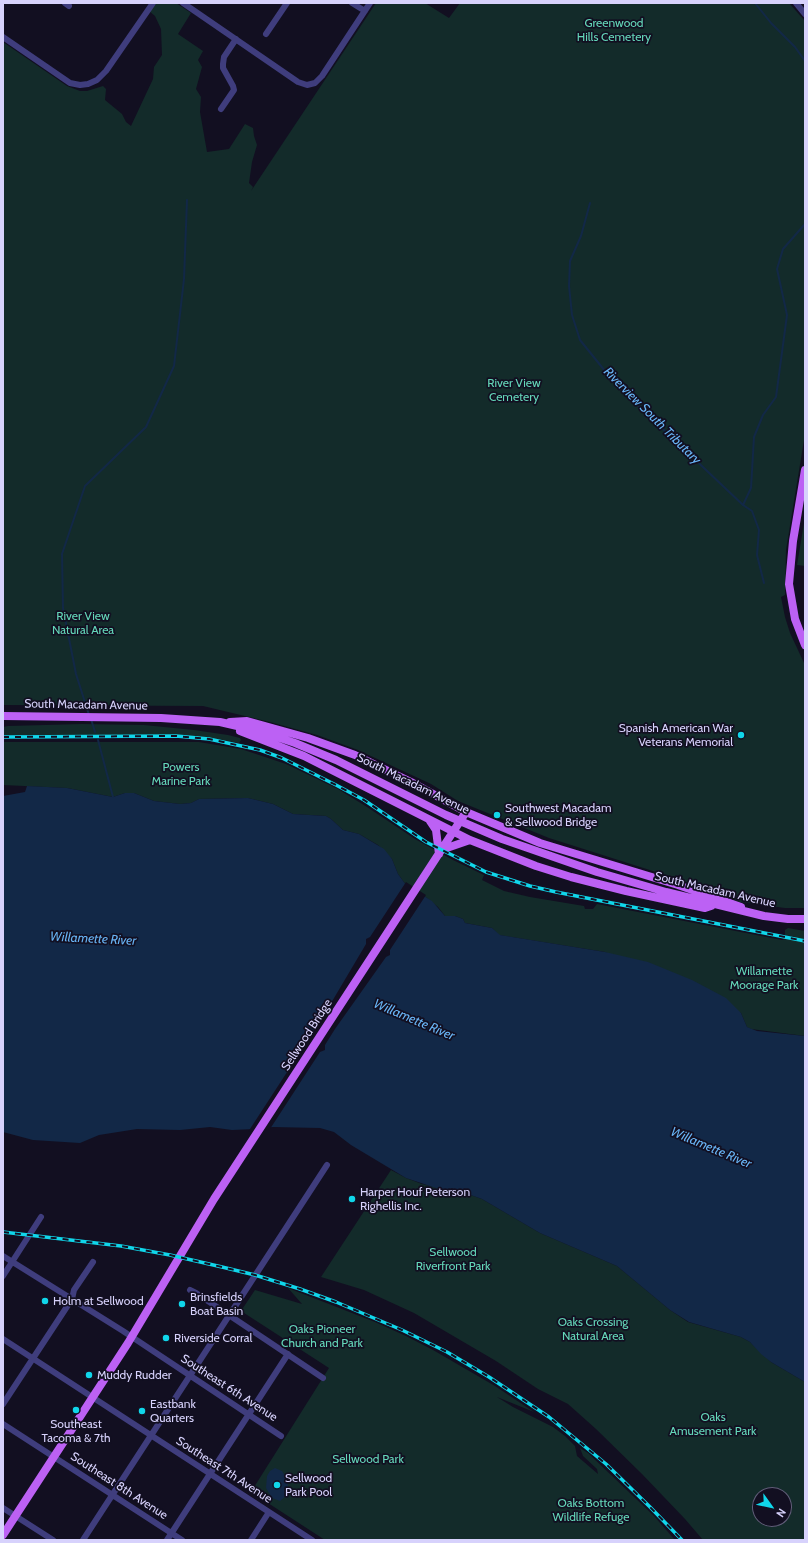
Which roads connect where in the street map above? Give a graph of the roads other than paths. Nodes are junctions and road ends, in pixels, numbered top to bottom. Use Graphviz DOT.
graph roads {
  1 [pos="153,3"];
  2 [pos="183,3"];
  3 [pos="287,3"];
  4 [pos="352,3"];
  5 [pos="370,3"];
  6 [pos="796,3"];
  7 [pos="365,11"];
  8 [pos="805,14"];
  9 [pos="266,34"];
  10 [pos="3,37"];
  11 [pos="236,39"];
  12 [pos="221,109"];
  13 [pos="805,470"];
  14 [pos="805,645"];
  15 [pos="3,716"];
  16 [pos="220,722"];
  17 [pos="466,812"];
  18 [pos="429,820"];
  19 [pos="454,830"];
  20 [pos="470,840"];
  21 [pos="440,852"];
  22 [pos="714,905"];
  23 [pos="748,912"];
  24 [pos="805,919"];
  25 [pos="327,1165"];
  26 [pos="41,1217"];
  27 [pos="3,1256"];
  28 [pos="12,1262"];
  29 [pos="93,1262"];
  30 [pos="3,1276"];
  31 [pos="190,1290"];
  32 [pos="72,1298"];
  33 [pos="229,1316"];
  34 [pos="132,1337"];
  35 [pos="3,1339"];
  36 [pos="288,1354"];
  37 [pos="33,1359"];
  38 [pos="189,1376"];
  39 [pos="323,1378"];
  40 [pos="92,1398"];
  41 [pos="3,1404"];
  42 [pos="248,1415"];
  43 [pos="3,1424"];
  44 [pos="151,1436"];
  45 [pos="281,1436"];
  46 [pos="54,1457"];
  47 [pos="210,1474"];
  48 [pos="113,1495"];
  49 [pos="3,1508"];
  50 [pos="269,1512"];
  51 [pos="15,1516"];
  52 [pos="171,1533"];
  53 [pos="3,1535"];
  54 [pos="53,1540"];
  55 [pos="83,1540"];
  56 [pos="166,1540"];
  57 [pos="182,1540"];
  58 [pos="251,1540"];
  59 [pos="312,1540"];
  1 -- 10 [label="street"];
  2 -- 11 [label="street"];
  3 -- 9 [label="street"];
  4 -- 7 [label="street"];
  5 -- 7 [label="street"];
  6 -- 8 [label="street"];
  7 -- 11 [label="street"];
  11 -- 12 [label="street"];
  13 -- 14 [label="main road"];
  15 -- 16 [label="main road, South Macadam Avenue"];
  16 -- 17 [label="main road"];
  16 -- 18 [label="main road"];
  16 -- 22 [label="main road, South Macadam Avenue"];
  17 -- 19 [label="main road, Sellwood Bridge"];
  17 -- 23 [label="main road"];
  18 -- 19 [label="main road"];
  18 -- 21 [label="main road"];
  19 -- 20 [label="main road"];
  19 -- 21 [label="main road, Sellwood Bridge"];
  20 -- 21 [label="main road"];
  20 -- 22 [label="main road"];
  21 -- 34 [label="main road, Sellwood Bridge"];
  22 -- 23 [label="main road, South Macadam Avenue"];
  23 -- 24 [label="main road, South Macadam Avenue"];
  25 -- 33 [label="street"];
  26 -- 28 [label="street"];
  27 -- 28 [label="street, Southeast 6th Avenue"];
  28 -- 30 [label="street"];
  28 -- 32 [label="street, Southeast 6th Avenue"];
  29 -- 32 [label="street"];
  31 -- 33 [label="street"];
  32 -- 34 [label="street, Southeast 6th Avenue"];
  32 -- 37 [label="street"];
  33 -- 36 [label="street"];
  33 -- 38 [label="street"];
  34 -- 38 [label="street, Southeast 6th Avenue"];
  34 -- 40 [label="main road, Sellwood Bridge"];
  35 -- 37 [label="street, Southeast 7th Avenue"];
  36 -- 39 [label="street"];
  36 -- 42 [label="street"];
  37 -- 40 [label="street, Southeast 7th Avenue"];
  37 -- 41 [label="street"];
  38 -- 42 [label="street, Southeast 6th Avenue"];
  38 -- 44 [label="street"];
  40 -- 44 [label="street, Southeast 7th Avenue"];
  40 -- 46 [label="main road, Sellwood Bridge"];
  42 -- 45 [label="street, Southeast 6th Avenue"];
  42 -- 47 [label="street"];
  43 -- 46 [label="street, Southeast 8th Avenue"];
  44 -- 47 [label="street, Southeast 7th Avenue"];
  44 -- 48 [label="street"];
  46 -- 48 [label="street, Southeast 8th Avenue"];
  46 -- 51 [label="main road, Sellwood Bridge"];
  47 -- 50 [label="street, Southeast 7th Avenue"];
  47 -- 52 [label="street"];
  48 -- 52 [label="street, Southeast 8th Avenue"];
  48 -- 55 [label="street"];
  49 -- 51 [label="street"];
  50 -- 58 [label="street"];
  50 -- 59 [label="street, Southeast 7th Avenue"];
  51 -- 53 [label="main road, Sellwood Bridge"];
  51 -- 54 [label="street"];
  52 -- 56 [label="street"];
  52 -- 57 [label="street, Southeast 8th Avenue"];
}
